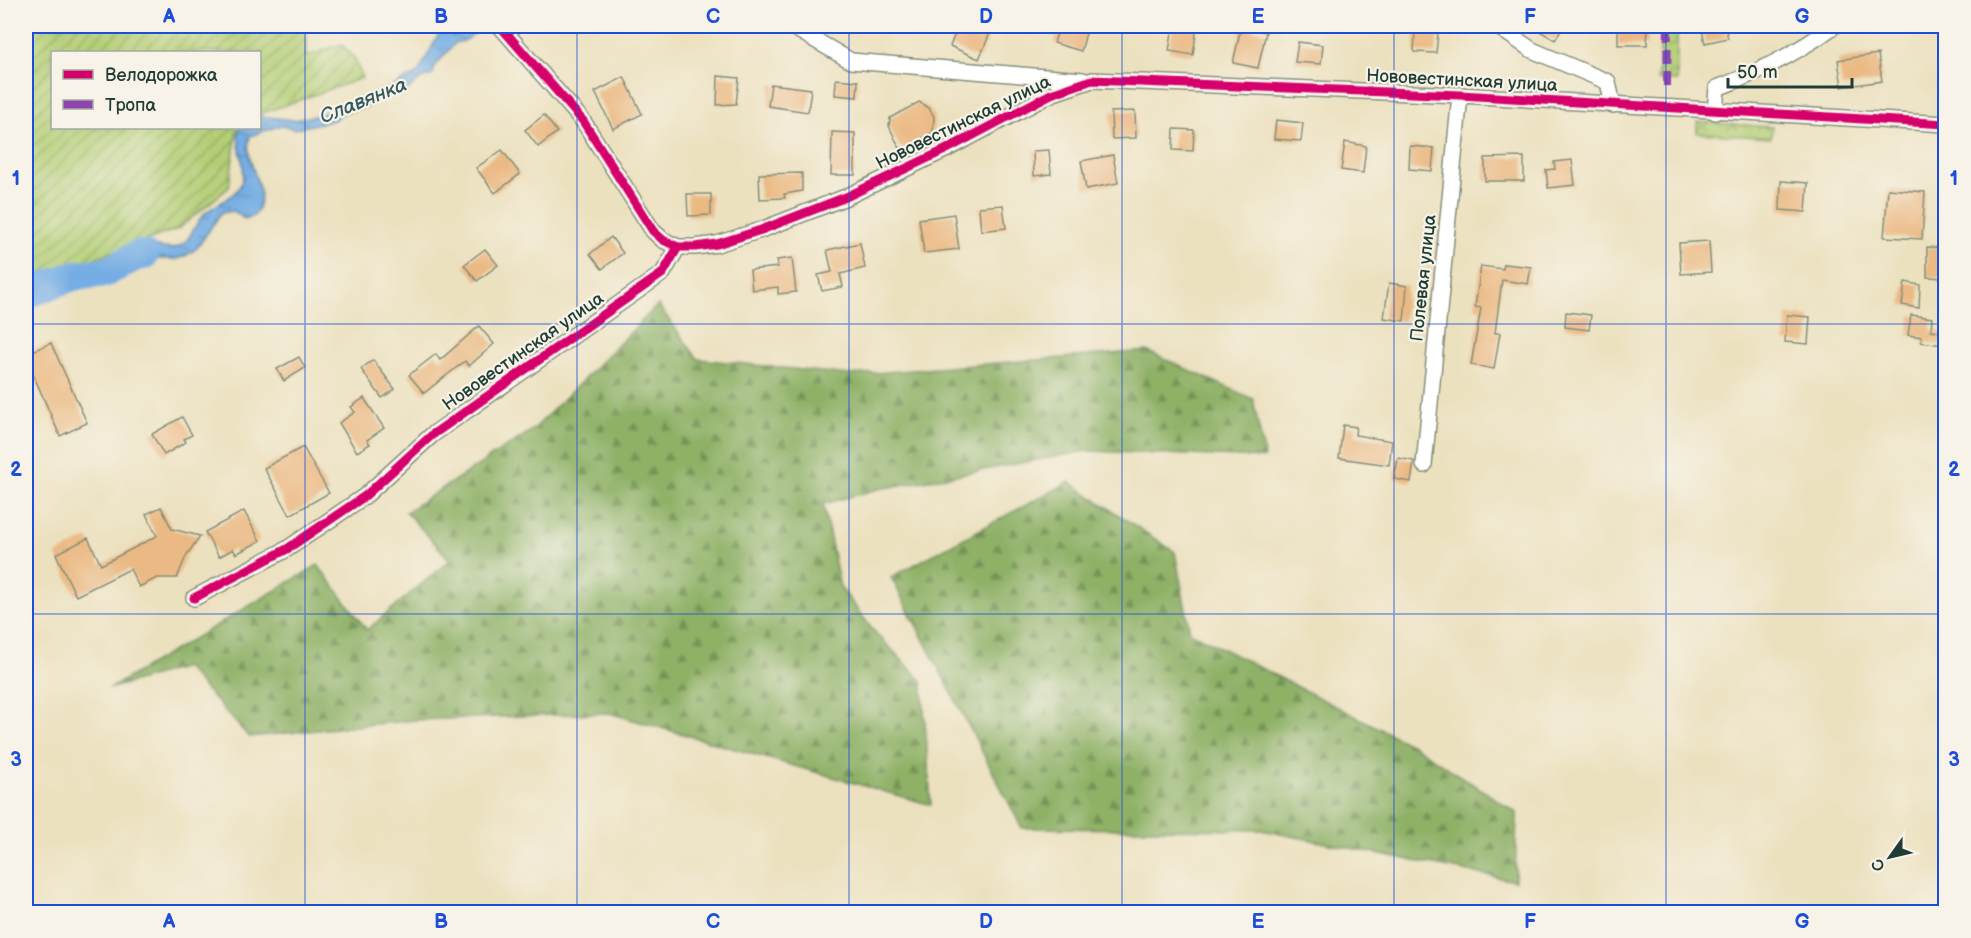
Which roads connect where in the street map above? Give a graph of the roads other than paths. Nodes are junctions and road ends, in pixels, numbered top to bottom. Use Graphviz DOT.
graph roads {
  1 [pos="791,26"];
  2 [pos="1497,26"];
  3 [pos="1834,26"];
  4 [pos="504,30"];
  5 [pos="1092,80"];
  6 [pos="1460,95"];
  7 [pos="1613,105"];
  8 [pos="1715,112"];
  9 [pos="1946,124"];
  10 [pos="678,246"];
  11 [pos="1424,465"];
  12 [pos="194,598"];
  1 -- 5 [label="street"];
  2 -- 7 [label="street"];
  3 -- 8 [label="street"];
  4 -- 10 [label="street"];
  5 -- 6 [label="street, Нововестинская улица"];
  5 -- 10 [label="street, Нововестинская улица"];
  6 -- 7 [label="street, Нововестинская улица"];
  6 -- 11 [label="street, Полевая улица"];
  7 -- 8 [label="street, Нововестинская улица"];
  8 -- 9 [label="street, Нововестинская улица"];
  10 -- 12 [label="street, Нововестинская улица"];
}
